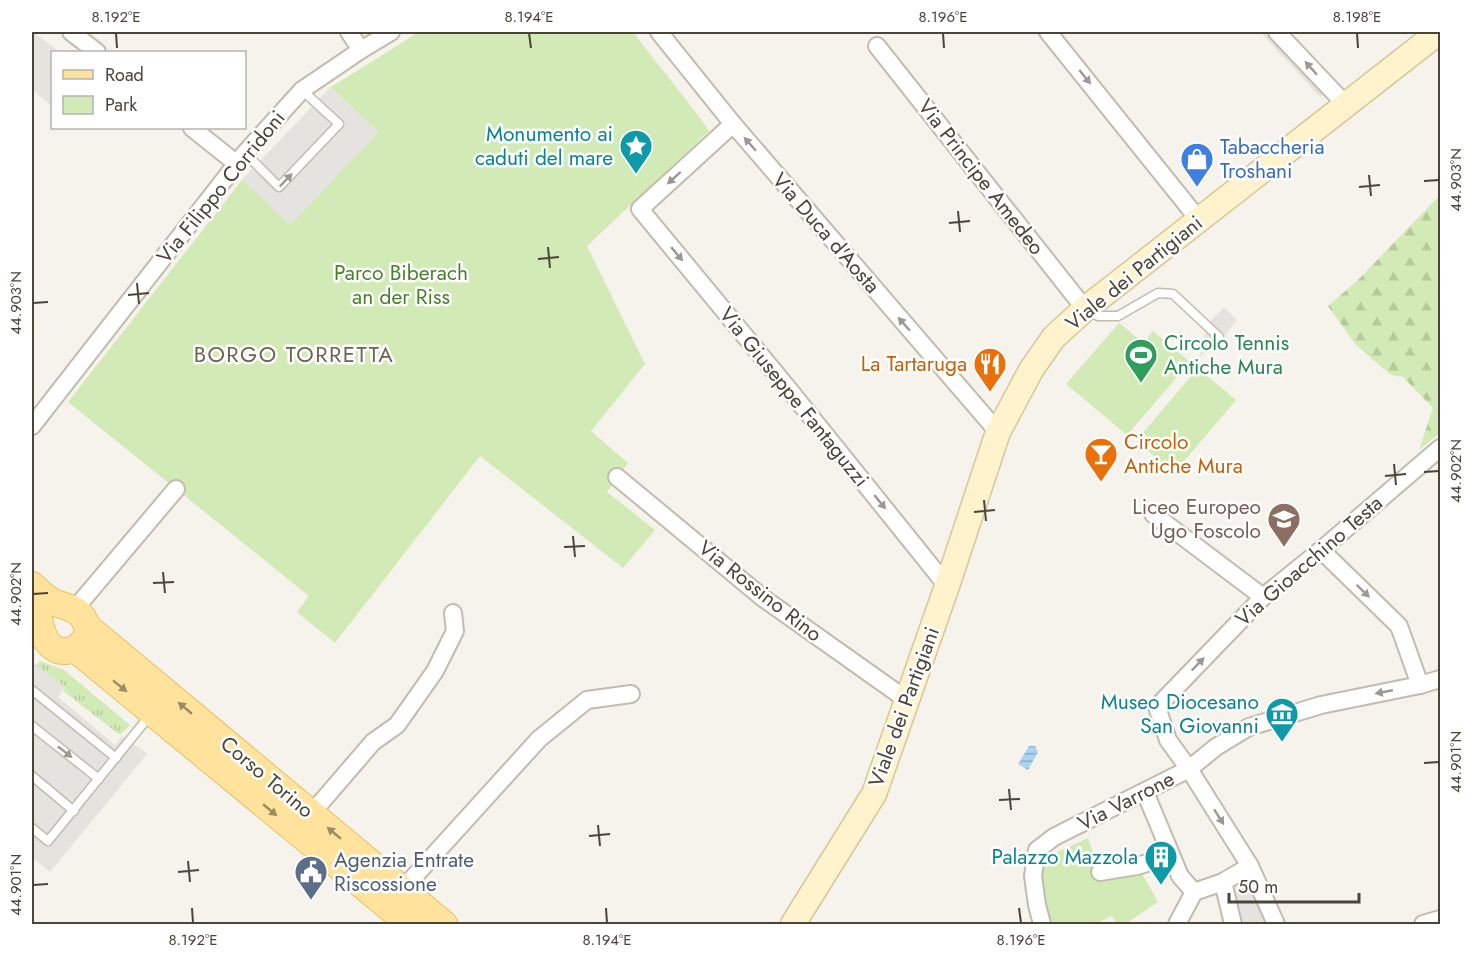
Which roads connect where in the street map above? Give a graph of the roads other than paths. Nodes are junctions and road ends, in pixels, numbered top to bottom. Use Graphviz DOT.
graph roads {
  1 [pos="71,32"];
  2 [pos="349,32"];
  3 [pos="659,32"];
  4 [pos="1048,32"];
  5 [pos="1277,32"];
  6 [pos="1439,32"];
  7 [pos="380,34"];
  8 [pos="877,46"];
  9 [pos="361,50"];
  10 [pos="96,51"];
  11 [pos="303,90"];
  12 [pos="1346,105"];
  13 [pos="733,124"];
  14 [pos="194,129"];
  15 [pos="241,159"];
  16 [pos="1199,220"];
  17 [pos="1085,309"];
  18 [pos="1219,337"];
  19 [pos="32,426"];
  20 [pos="998,432"];
  21 [pos="1440,448"];
  22 [pos="617,477"];
  23 [pos="176,489"];
  24 [pos="1153,514"];
  25 [pos="1321,550"];
  26 [pos="32,585"];
  27 [pos="947,586"];
  28 [pos="1263,597"];
  29 [pos="453,613"];
  30 [pos="82,619"];
  31 [pos="36,626"];
  32 [pos="75,649"];
  33 [pos="1440,679"];
  34 [pos="1420,685"];
  35 [pos="32,690"];
  36 [pos="631,694"];
  37 [pos="907,700"];
  38 [pos="152,712"];
  39 [pos="32,726"];
  40 [pos="116,758"];
  41 [pos="1189,769"];
  42 [pos="32,776"];
  43 [pos="99,779"];
  44 [pos="1144,792"];
  45 [pos="74,811"];
  46 [pos="312,814"];
  47 [pos="32,828"];
  48 [pos="1171,856"];
  49 [pos="1250,866"];
  50 [pos="1100,872"];
  51 [pos="1223,882"];
  52 [pos="402,890"];
  53 [pos="1194,892"];
  54 [pos="1440,919"];
  55 [pos="409,924"];
  56 [pos="444,924"];
  57 [pos="793,924"];
  58 [pos="1042,924"];
  59 [pos="1177,924"];
  60 [pos="1233,924"];
  61 [pos="1276,924"];
  62 [pos="1423,924"];
  1 -- 10 [label="street"];
  2 -- 9 [label="street"];
  3 -- 13 [label="street, Via Duca d'Aosta"];
  4 -- 16 [label="street, one-way"];
  12 -- 5 [label="street, one-way"];
  6 -- 12 [label="street, Viale dei Partigiani"];
  7 -- 9 [label="street, Via Filippo Corridoni"];
  8 -- 17 [label="street, Via Principe Amedeo"];
  9 -- 11 [label="street, Via Filippo Corridoni"];
  11 -- 15 [label="street, Via Filippo Corridoni"];
  15 -- 11 [label="lane, one-way"];
  12 -- 16 [label="street, Viale dei Partigiani"];
  20 -- 13 [label="street, Via Duca d'Aosta, one-way"];
  13 -- 27 [label="street, Via Giuseppe Fantaguzzi, one-way"];
  14 -- 15 [label="street"];
  15 -- 19 [label="street, Via Filippo Corridoni"];
  16 -- 17 [label="street, Viale dei Partigiani"];
  17 -- 18 [label="lane"];
  17 -- 20 [label="street, Viale dei Partigiani"];
  20 -- 27 [label="street, Viale dei Partigiani"];
  21 -- 25 [label="street, Via Gioacchino Testa"];
  22 -- 37 [label="street, Via Rossino Rino"];
  23 -- 30 [label="street"];
  24 -- 28 [label="street"];
  25 -- 28 [label="street, Via Gioacchino Testa"];
  25 -- 34 [label="street, one-way"];
  26 -- 30 [label="main road, Corso Torino"];
  27 -- 37 [label="street, Viale dei Partigiani"];
  41 -- 28 [label="street, Via Gioacchino Testa, one-way"];
  29 -- 46 [label="street"];
  30 -- 32 [label="main road"];
  46 -- 30 [label="main road, Corso Torino, one-way"];
  31 -- 32 [label="main road, Corso Torino"];
  32 -- 38 [label="main road, Corso Torino, one-way"];
  33 -- 34 [label="street, Via Varrone"];
  34 -- 41 [label="street, Via Varrone, one-way"];
  35 -- 40 [label="lane"];
  36 -- 52 [label="street"];
  37 -- 57 [label="street, Viale dei Partigiani"];
  38 -- 40 [label="lane"];
  38 -- 55 [label="main road, Corso Torino, one-way"];
  39 -- 43 [label="lane, one-way"];
  40 -- 43 [label="lane"];
  41 -- 44 [label="street, Via Varrone"];
  41 -- 49 [label="street, one-way"];
  42 -- 45 [label="lane"];
  43 -- 45 [label="lane"];
  44 -- 48 [label="street"];
  44 -- 58 [label="street, Via Varrone"];
  45 -- 47 [label="lane"];
  52 -- 46 [label="main road, Corso Torino, one-way"];
  48 -- 50 [label="street"];
  48 -- 53 [label="street"];
  49 -- 51 [label="street"];
  49 -- 61 [label="street"];
  51 -- 53 [label="street"];
  51 -- 60 [label="street"];
  52 -- 56 [label="main road, Corso Torino"];
  53 -- 59 [label="street"];
  54 -- 62 [label="street"];
}
